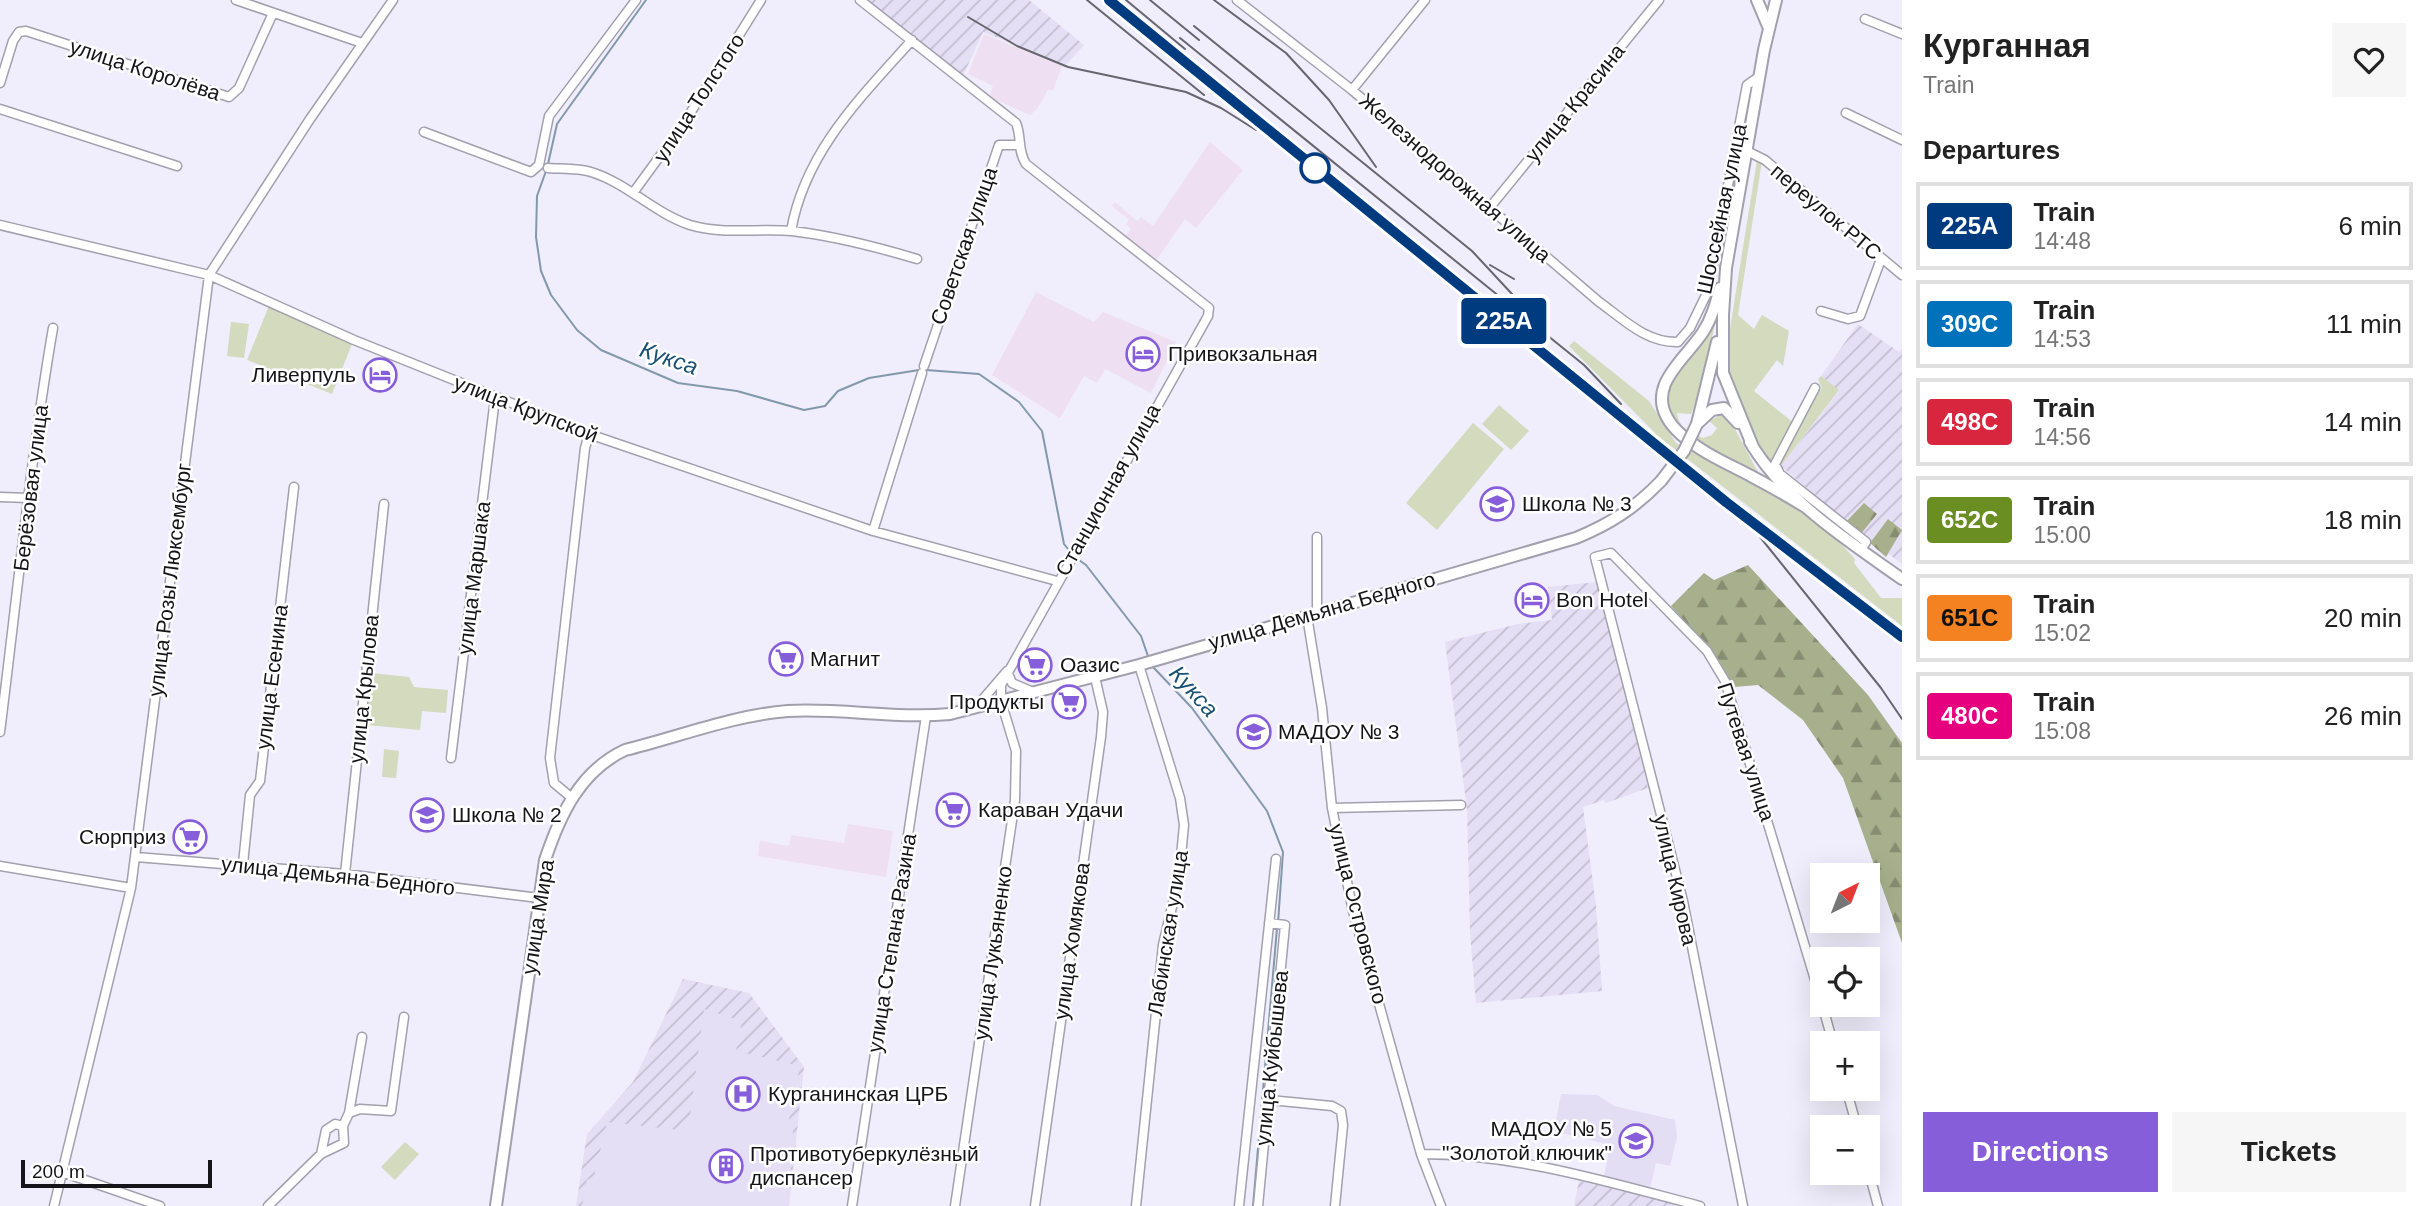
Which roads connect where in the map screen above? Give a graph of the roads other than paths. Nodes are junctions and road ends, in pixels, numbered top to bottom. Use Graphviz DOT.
graph roads {
  1 [pos="236,0"];
  2 [pos="393,0"];
  3 [pos="636,0"];
  4 [pos="761,0"];
  5 [pos="860,0"];
  6 [pos="1237,0"];
  7 [pos="1426,0"];
  8 [pos="1659,0"];
  9 [pos="1757,0"];
  10 [pos="1776,0"];
  11 [pos="273,13"];
  12 [pos="1865,19"];
  13 [pos="1902,34"];
  14 [pos="1767,39"];
  15 [pos="912,40"];
  16 [pos="362,43"];
  17 [pos="1760,76"];
  18 [pos="0,83"];
  19 [pos="1352,90"];
  20 [pos="0,109"];
  21 [pos="1846,113"];
  22 [pos="424,132"];
  23 [pos="1902,140"];
  24 [pos="1018,145"];
  25 [pos="1749,152"];
  26 [pos="177,166"];
  27 [pos="548,168"];
  28 [pos="633,193"];
  29 [pos="1490,206"];
  30 [pos="0,225"];
  31 [pos="791,231"];
  32 [pos="917,259"];
  33 [pos="1881,259"];
  34 [pos="1726,268"];
  35 [pos="209,275"];
  36 [pos="1902,275"];
  37 [pos="1821,311"];
  38 [pos="1723,315"];
  39 [pos="53,328"];
  40 [pos="1678,342"];
  41 [pos="1815,388"];
  42 [pos="495,398"];
  43 [pos="1697,424"];
  44 [pos="589,434"];
  45 [pos="1753,447"];
  46 [pos="294,487"];
  47 [pos="0,497"];
  48 [pos="28,498"];
  49 [pos="384,504"];
  50 [pos="1807,508"];
  51 [pos="873,531"];
  52 [pos="1317,537"];
  53 [pos="1861,550"];
  54 [pos="1595,557"];
  55 [pos="1902,579"];
  56 [pos="1057,581"];
  57 [pos="1312,614"];
  58 [pos="1146,663"];
  59 [pos="1007,671"];
  60 [pos="1095,677"];
  61 [pos="1034,693"];
  62 [pos="1001,701"];
  63 [pos="975,708"];
  64 [pos="926,716"];
  65 [pos="0,732"];
  66 [pos="451,758"];
  67 [pos="572,798"];
  68 [pos="1461,805"];
  69 [pos="1332,808"];
  70 [pos="136,856"];
  71 [pos="1276,859"];
  72 [pos="243,864"];
  73 [pos="0,866"];
  74 [pos="345,874"];
  75 [pos="131,888"];
  76 [pos="539,898"];
  77 [pos="1275,924"];
  78 [pos="1810,964"];
  79 [pos="404,1017"];
  80 [pos="362,1037"];
  81 [pos="1269,1100"];
  82 [pos="349,1113"];
  83 [pos="343,1126"];
  84 [pos="321,1154"];
  85 [pos="1421,1154"];
  86 [pos="62,1172"];
  87 [pos="1872,1185"];
  88 [pos="54,1206"];
  89 [pos="160,1206"];
  90 [pos="268,1206"];
  91 [pos="496,1206"];
  92 [pos="852,1206"];
  93 [pos="955,1206"];
  94 [pos="1035,1206"];
  95 [pos="1136,1206"];
  96 [pos="1239,1206"];
  97 [pos="1258,1206"];
  98 [pos="1335,1206"];
  99 [pos="1441,1206"];
  100 [pos="1700,1206"];
  101 [pos="1743,1206"];
  102 [pos="1878,1206"];
  1 -- 11 [label="street"];
  2 -- 16 [label="street, улица Розы Люксембург"];
  3 -- 22 [label="street"];
  4 -- 28 [label="street, улица Толстого"];
  5 -- 15 [label="street"];
  6 -- 19 [label="street, Железнодорожная улица"];
  7 -- 19 [label="street"];
  8 -- 29 [label="street, улица Красина"];
  9 -- 14 [label="main road, Шоссейная улица"];
  10 -- 14 [label="main road, Шоссейная улица"];
  11 -- 16 [label="street"];
  11 -- 18 [label="street, улица Королёва"];
  12 -- 13 [label="street"];
  14 -- 17 [label="main road, Шоссейная улица"];
  15 -- 24 [label="street"];
  15 -- 31 [label="street"];
  16 -- 35 [label="street, улица Розы Люксембург"];
  17 -- 25 [label="main road, Шоссейная улица"];
  17 -- 40 [label="street, Шоссейная улица"];
  19 -- 29 [label="street, Железнодорожная улица"];
  20 -- 26 [label="street"];
  21 -- 23 [label="street"];
  24 -- 51 [label="street, Советская улица"];
  24 -- 56 [label="street, Станционная улица"];
  25 -- 33 [label="street, переулок РТС"];
  25 -- 34 [label="main road, Шоссейная улица"];
  27 -- 28 [label="street"];
  28 -- 31 [label="street"];
  29 -- 40 [label="street, Железнодорожная улица"];
  30 -- 35 [label="street, улица Крупской"];
  31 -- 32 [label="street"];
  33 -- 36 [label="street, переулок РТС"];
  33 -- 37 [label="street"];
  34 -- 38 [label="main road, Шоссейная улица"];
  34 -- 50 [label="main road"];
  35 -- 42 [label="street, улица Крупской"];
  35 -- 70 [label="street, улица Розы Люксембург"];
  38 -- 43 [label="main road, улица Демьяна Бедного"];
  38 -- 45 [label="main road"];
  39 -- 48 [label="street, Берёзовая улица"];
  41 -- 53 [label="street"];
  42 -- 44 [label="street, улица Крупской"];
  42 -- 66 [label="street, улица Маршака"];
  43 -- 45 [label="main road"];
  43 -- 57 [label="main road, улица Демьяна Бедного, bridge"];
  44 -- 51 [label="street, улица Крупской"];
  44 -- 67 [label="street"];
  45 -- 50 [label="main road"];
  46 -- 72 [label="street, улица Есенина"];
  47 -- 48 [label="street"];
  48 -- 65 [label="street, Берёзовая улица"];
  49 -- 74 [label="street, улица Крылова"];
  50 -- 53 [label="main road"];
  51 -- 56 [label="street, улица Крупской"];
  52 -- 57 [label="street, улица Островского"];
  53 -- 55 [label="main road"];
  54 -- 78 [label="street, Путевая улица"];
  54 -- 101 [label="street, улица Кирова"];
  56 -- 59 [label="street, Станционная улица"];
  57 -- 58 [label="main road, улица Демьяна Бедного"];
  57 -- 69 [label="street, улица Островского"];
  58 -- 60 [label="main road, улица Демьяна Бедного"];
  58 -- 95 [label="street, Лабинская улица"];
  59 -- 61 [label="street"];
  59 -- 62 [label="street, Станционная улица"];
  59 -- 63 [label="street, Станционная улица"];
  60 -- 61 [label="main road, улица Демьяна Бедного"];
  60 -- 94 [label="street, улица Хомякова"];
  61 -- 62 [label="main road, улица Демьяна Бедного"];
  62 -- 63 [label="main road, улица Демьяна Бедного"];
  62 -- 93 [label="street, улица Лукьяненко"];
  63 -- 64 [label="main road, улица Демьяна Бедного"];
  64 -- 67 [label="main road, улица Демьяна Бедного"];
  64 -- 92 [label="street, улица Степана Разина"];
  67 -- 76 [label="main road, улица Мира"];
  68 -- 69 [label="street"];
  69 -- 85 [label="street, улица Островского"];
  70 -- 72 [label="street, улица Демьяна Бедного"];
  70 -- 75 [label="street, улица Розы Люксембург"];
  71 -- 77 [label="street, улица Куйбышева"];
  72 -- 74 [label="street, улица Демьяна Бедного"];
  73 -- 75 [label="street"];
  74 -- 76 [label="street, улица Демьяна Бедного"];
  75 -- 86 [label="street, улица Розы Люксембург"];
  76 -- 91 [label="main road, улица Мира"];
  77 -- 81 [label="street, улица Куйбышева"];
  77 -- 96 [label="street, улица Куйбышева"];
  79 -- 82 [label="street"];
  80 -- 82 [label="street"];
  81 -- 97 [label="street, улица Куйбышева"];
  81 -- 98 [label="street"];
  82 -- 83 [label="street"];
  83 -- 84 [label="street"];
  83 -- 84 [label="street"];
  84 -- 90 [label="street"];
  85 -- 99 [label="street, улица Островского"];
  85 -- 100 [label="street"];
  86 -- 88 [label="street, улица Розы Люксембург"];
  86 -- 89 [label="street"];
  87 -- 102 [label="street"];
}
